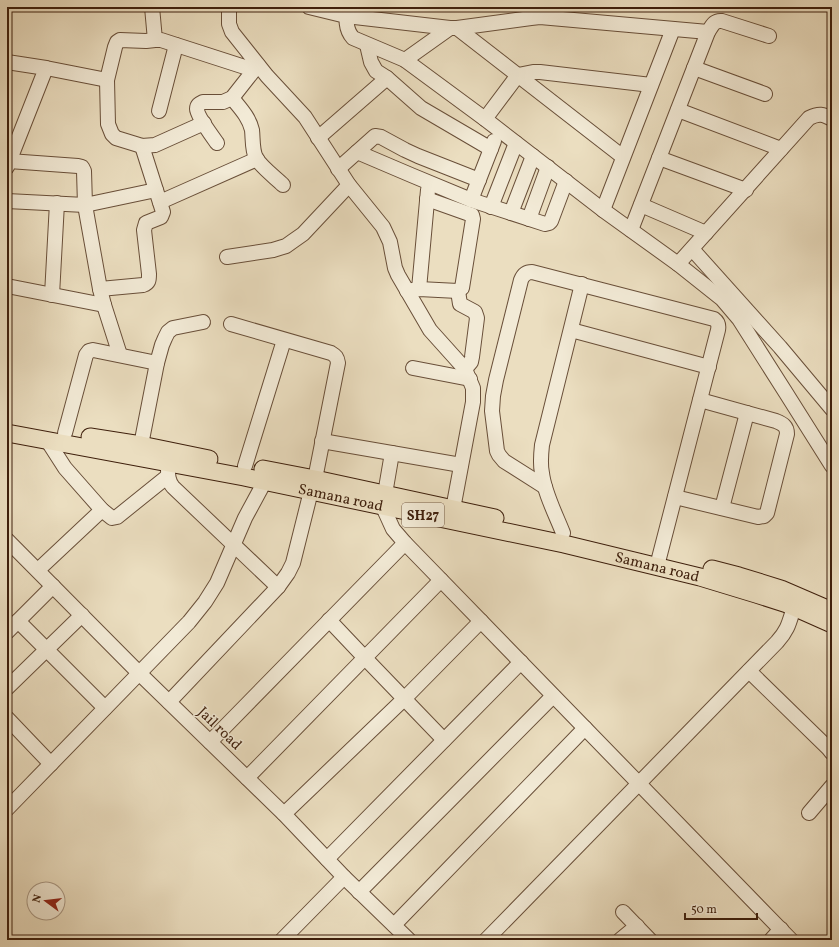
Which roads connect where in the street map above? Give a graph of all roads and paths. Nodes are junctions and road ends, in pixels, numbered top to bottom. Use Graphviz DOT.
graph roads {
  1 [pos="152,7"];
  2 [pos="229,7"];
  3 [pos="309,7"];
  4 [pos="347,12"];
  5 [pos="531,12"];
  6 [pos="454,28"];
  7 [pos="673,28"];
  8 [pos="708,32"];
  9 [pos="769,36"];
  10 [pos="155,40"];
  11 [pos="176,44"];
  12 [pos="367,45"];
  13 [pos="405,60"];
  14 [pos="7,62"];
  15 [pos="46,68"];
  16 [pos="256,68"];
  17 [pos="694,68"];
  18 [pos="518,75"];
  19 [pos="387,78"];
  20 [pos="107,80"];
  21 [pos="651,85"];
  22 [pos="765,94"];
  23 [pos="232,98"];
  24 [pos="678,110"];
  25 [pos="159,111"];
  26 [pos="485,119"];
  27 [pos="832,119"];
  28 [pos="204,124"];
  29 [pos="499,130"];
  30 [pos="318,138"];
  31 [pos="217,143"];
  32 [pos="516,143"];
  33 [pos="142,146"];
  34 [pos="491,149"];
  35 [pos="781,149"];
  36 [pos="357,152"];
  37 [pos="533,156"];
  38 [pos="623,156"];
  39 [pos="659,158"];
  40 [pos="257,159"];
  41 [pos="8,164"];
  42 [pos="548,167"];
  43 [pos="338,168"];
  44 [pos="479,180"];
  45 [pos="566,181"];
  46 [pos="428,183"];
  47 [pos="283,185"];
  48 [pos="349,185"];
  49 [pos="746,190"];
  50 [pos="158,196"];
  51 [pos="427,199"];
  52 [pos="471,200"];
  53 [pos="7,201"];
  54 [pos="57,203"];
  55 [pos="84,204"];
  56 [pos="641,205"];
  57 [pos="491,207"];
  58 [pos="603,210"];
  59 [pos="511,213"];
  60 [pos="529,219"];
  61 [pos="631,230"];
  62 [pos="706,233"];
  63 [pos="692,249"];
  64 [pos="227,257"];
  65 [pos="678,264"];
  66 [pos="582,284"];
  67 [pos="7,286"];
  68 [pos="100,289"];
  69 [pos="413,290"];
  70 [pos="458,291"];
  71 [pos="52,295"];
  72 [pos="104,306"];
  73 [pos="203,322"];
  74 [pos="231,324"];
  75 [pos="571,330"];
  76 [pos="284,340"];
  77 [pos="120,355"];
  78 [pos="157,363"];
  79 [pos="709,367"];
  80 [pos="414,368"];
  81 [pos="468,374"];
  82 [pos="700,400"];
  83 [pos="832,409"];
  84 [pos="747,413"];
  85 [pos="7,422"];
  86 [pos="7,433"];
  87 [pos="65,433"];
  88 [pos="47,440"];
  89 [pos="322,441"];
  90 [pos="141,445"];
  91 [pos="392,453"];
  92 [pos="461,465"];
  93 [pos="245,466"];
  94 [pos="832,466"];
  95 [pos="168,470"];
  96 [pos="265,481"];
  97 [pos="313,485"];
  98 [pos="545,487"];
  99 [pos="675,497"];
  100 [pos="384,500"];
  101 [pos="722,508"];
  102 [pos="453,509"];
  103 [pos="102,510"];
  104 [pos="564,533"];
  105 [pos="405,543"];
  106 [pos="8,544"];
  107 [pos="233,544"];
  108 [pos="659,560"];
  109 [pos="38,570"];
  110 [pos="441,580"];
  111 [pos="53,586"];
  112 [pos="278,587"];
  113 [pos="794,607"];
  114 [pos="832,611"];
  115 [pos="82,615"];
  116 [pos="329,620"];
  117 [pos="18,621"];
  118 [pos="481,621"];
  119 [pos="832,624"];
  120 [pos="7,631"];
  121 [pos="46,650"];
  122 [pos="365,658"];
  123 [pos="521,662"];
  124 [pos="749,672"];
  125 [pos="139,673"];
  126 [pos="7,688"];
  127 [pos="553,696"];
  128 [pos="404,699"];
  129 [pos="169,702"];
  130 [pos="104,708"];
  131 [pos="10,727"];
  132 [pos="585,728"];
  133 [pos="444,740"];
  134 [pos="210,742"];
  135 [pos="832,753"];
  136 [pos="51,764"];
  137 [pos="247,778"];
  138 [pos="639,783"];
  139 [pos="832,786"];
  140 [pos="7,809"];
  141 [pos="809,813"];
  142 [pos="284,814"];
  143 [pos="327,859"];
  144 [pos="344,877"];
  145 [pos="360,892"];
  146 [pos="624,912"];
  147 [pos="394,925"];
  148 [pos="637,926"];
  149 [pos="781,929"];
  150 [pos="282,940"];
  151 [pos="409,940"];
  152 [pos="486,940"];
  153 [pos="620,940"];
  154 [pos="650,940"];
  155 [pos="771,940"];
  156 [pos="791,940"];
  1 -- 10 [label="street"];
  2 -- 16 [label="street"];
  3 -- 4 [label="street"];
  4 -- 6 [label="street"];
  4 -- 12 [label="street"];
  5 -- 6 [label="street"];
  5 -- 7 [label="street"];
  6 -- 13 [label="street"];
  6 -- 18 [label="street"];
  7 -- 8 [label="street"];
  7 -- 21 [label="street"];
  8 -- 9 [label="street"];
  8 -- 17 [label="street"];
  10 -- 11 [label="street"];
  10 -- 20 [label="street"];
  11 -- 16 [label="street"];
  11 -- 25 [label="street"];
  12 -- 13 [label="street"];
  12 -- 19 [label="street"];
  13 -- 26 [label="street"];
  14 -- 15 [label="street"];
  15 -- 20 [label="street"];
  15 -- 41 [label="street"];
  16 -- 23 [label="street"];
  16 -- 30 [label="street"];
  17 -- 22 [label="street"];
  17 -- 24 [label="street"];
  18 -- 21 [label="street"];
  18 -- 26 [label="street"];
  18 -- 38 [label="street"];
  19 -- 30 [label="street"];
  19 -- 34 [label="street"];
  20 -- 33 [label="street"];
  21 -- 38 [label="street"];
  23 -- 28 [label="street"];
  23 -- 40 [label="street"];
  24 -- 35 [label="street"];
  24 -- 39 [label="street"];
  26 -- 29 [label="street"];
  27 -- 35 [label="street"];
  28 -- 31 [label="street"];
  28 -- 33 [label="street"];
  29 -- 32 [label="street"];
  29 -- 34 [label="street"];
  30 -- 43 [label="street"];
  32 -- 37 [label="street"];
  32 -- 57 [label="street"];
  33 -- 50 [label="street"];
  34 -- 44 [label="street"];
  35 -- 49 [label="street"];
  36 -- 43 [label="street"];
  36 -- 44 [label="street"];
  36 -- 46 [label="street"];
  37 -- 42 [label="street"];
  37 -- 59 [label="street"];
  38 -- 58 [label="street"];
  39 -- 49 [label="street"];
  39 -- 56 [label="street"];
  40 -- 47 [label="street"];
  40 -- 50 [label="street"];
  41 -- 55 [label="street"];
  42 -- 45 [label="street"];
  42 -- 60 [label="street"];
  43 -- 48 [label="street"];
  44 -- 52 [label="street"];
  45 -- 58 [label="street"];
  45 -- 60 [label="street"];
  46 -- 51 [label="street"];
  46 -- 52 [label="street"];
  48 -- 64 [label="street"];
  48 -- 69 [label="street"];
  49 -- 62 [label="street"];
  50 -- 55 [label="street"];
  50 -- 68 [label="street"];
  51 -- 69 [label="street"];
  51 -- 70 [label="street"];
  52 -- 57 [label="street"];
  53 -- 54 [label="street"];
  54 -- 55 [label="street"];
  54 -- 71 [label="street"];
  55 -- 68 [label="street"];
  56 -- 61 [label="street"];
  56 -- 62 [label="street"];
  57 -- 59 [label="street"];
  58 -- 61 [label="street"];
  59 -- 60 [label="street"];
  61 -- 65 [label="street"];
  62 -- 63 [label="street"];
  63 -- 65 [label="street"];
  63 -- 83 [label="street"];
  65 -- 94 [label="street"];
  66 -- 75 [label="street"];
  66 -- 79 [label="street"];
  66 -- 98 [label="street"];
  67 -- 71 [label="street"];
  68 -- 72 [label="street"];
  69 -- 70 [label="street"];
  69 -- 81 [label="street"];
  70 -- 81 [label="street"];
  71 -- 72 [label="street"];
  72 -- 77 [label="street"];
  73 -- 78 [label="street"];
  74 -- 76 [label="street"];
  75 -- 79 [label="street"];
  75 -- 98 [label="street"];
  76 -- 89 [label="street"];
  76 -- 93 [label="street"];
  77 -- 78 [label="street"];
  77 -- 87 [label="street"];
  78 -- 90 [label="street"];
  79 -- 82 [label="street"];
  80 -- 81 [label="street"];
  81 -- 92 [label="street"];
  82 -- 84 [label="street"];
  82 -- 99 [label="street"];
  84 -- 101 [label="street"];
  84 -- 101 [label="street"];
  85 -- 87 [label="main road, Samana road / SH27"];
  86 -- 88 [label="main road, Samana road / SH27"];
  87 -- 90 [label="main road, Samana road / SH27"];
  88 -- 95 [label="main road, Samana road / SH27"];
  88 -- 103 [label="street"];
  89 -- 91 [label="street"];
  89 -- 97 [label="street"];
  90 -- 93 [label="main road, Samana road / SH27"];
  91 -- 92 [label="street"];
  91 -- 100 [label="street"];
  92 -- 102 [label="street"];
  93 -- 97 [label="main road, Samana road / SH27"];
  95 -- 96 [label="main road, Samana road / SH27"];
  95 -- 103 [label="street"];
  95 -- 107 [label="street"];
  96 -- 97 [label="main road, Samana road / SH27"];
  96 -- 107 [label="street"];
  97 -- 100 [label="main road, Samana road / SH27"];
  97 -- 112 [label="street"];
  98 -- 104 [label="street"];
  99 -- 101 [label="street"];
  99 -- 108 [label="street"];
  100 -- 102 [label="main road, Samana road / SH27"];
  100 -- 105 [label="street"];
  100 -- 108 [label="main road, Samana road / SH27"];
  102 -- 104 [label="main road, Samana road / SH27"];
  103 -- 109 [label="street"];
  104 -- 108 [label="main road, Samana road / SH27"];
  105 -- 110 [label="street"];
  105 -- 116 [label="street"];
  106 -- 109 [label="street, Jail road"];
  107 -- 112 [label="street"];
  107 -- 125 [label="street"];
  108 -- 113 [label="main road, Samana road / SH27"];
  108 -- 114 [label="main road, Samana road / SH27"];
  109 -- 111 [label="street, Jail road"];
  110 -- 118 [label="street"];
  110 -- 122 [label="street"];
  111 -- 115 [label="street, Jail road"];
  111 -- 117 [label="street"];
  112 -- 129 [label="street"];
  113 -- 119 [label="main road, Samana road / SH27"];
  113 -- 124 [label="street"];
  115 -- 121 [label="street"];
  115 -- 125 [label="street, Jail road"];
  116 -- 122 [label="street"];
  116 -- 134 [label="street"];
  117 -- 120 [label="street"];
  117 -- 121 [label="street"];
  118 -- 123 [label="street"];
  118 -- 128 [label="street"];
  121 -- 126 [label="street"];
  121 -- 130 [label="street"];
  122 -- 128 [label="street"];
  122 -- 137 [label="street"];
  123 -- 127 [label="street"];
  123 -- 133 [label="street"];
  124 -- 135 [label="street"];
  124 -- 138 [label="street"];
  125 -- 129 [label="street, Jail road"];
  125 -- 130 [label="street"];
  127 -- 132 [label="street"];
  127 -- 145 [label="street"];
  128 -- 133 [label="street"];
  128 -- 142 [label="street"];
  129 -- 134 [label="street, Jail road"];
  130 -- 136 [label="street"];
  131 -- 136 [label="street"];
  132 -- 138 [label="street"];
  132 -- 147 [label="street"];
  133 -- 143 [label="street"];
  134 -- 137 [label="street, Jail road"];
  136 -- 140 [label="street"];
  137 -- 142 [label="street, Jail road"];
  138 -- 149 [label="street"];
  138 -- 152 [label="street"];
  139 -- 141 [label="street"];
  142 -- 143 [label="street, Jail road"];
  143 -- 144 [label="street, Jail road"];
  144 -- 145 [label="street, Jail road"];
  144 -- 150 [label="street"];
  145 -- 147 [label="street, Jail road"];
  146 -- 148 [label="street"];
  147 -- 151 [label="street, Jail road"];
  148 -- 153 [label="street"];
  148 -- 154 [label="street"];
  149 -- 155 [label="street"];
  149 -- 156 [label="street"];
}
